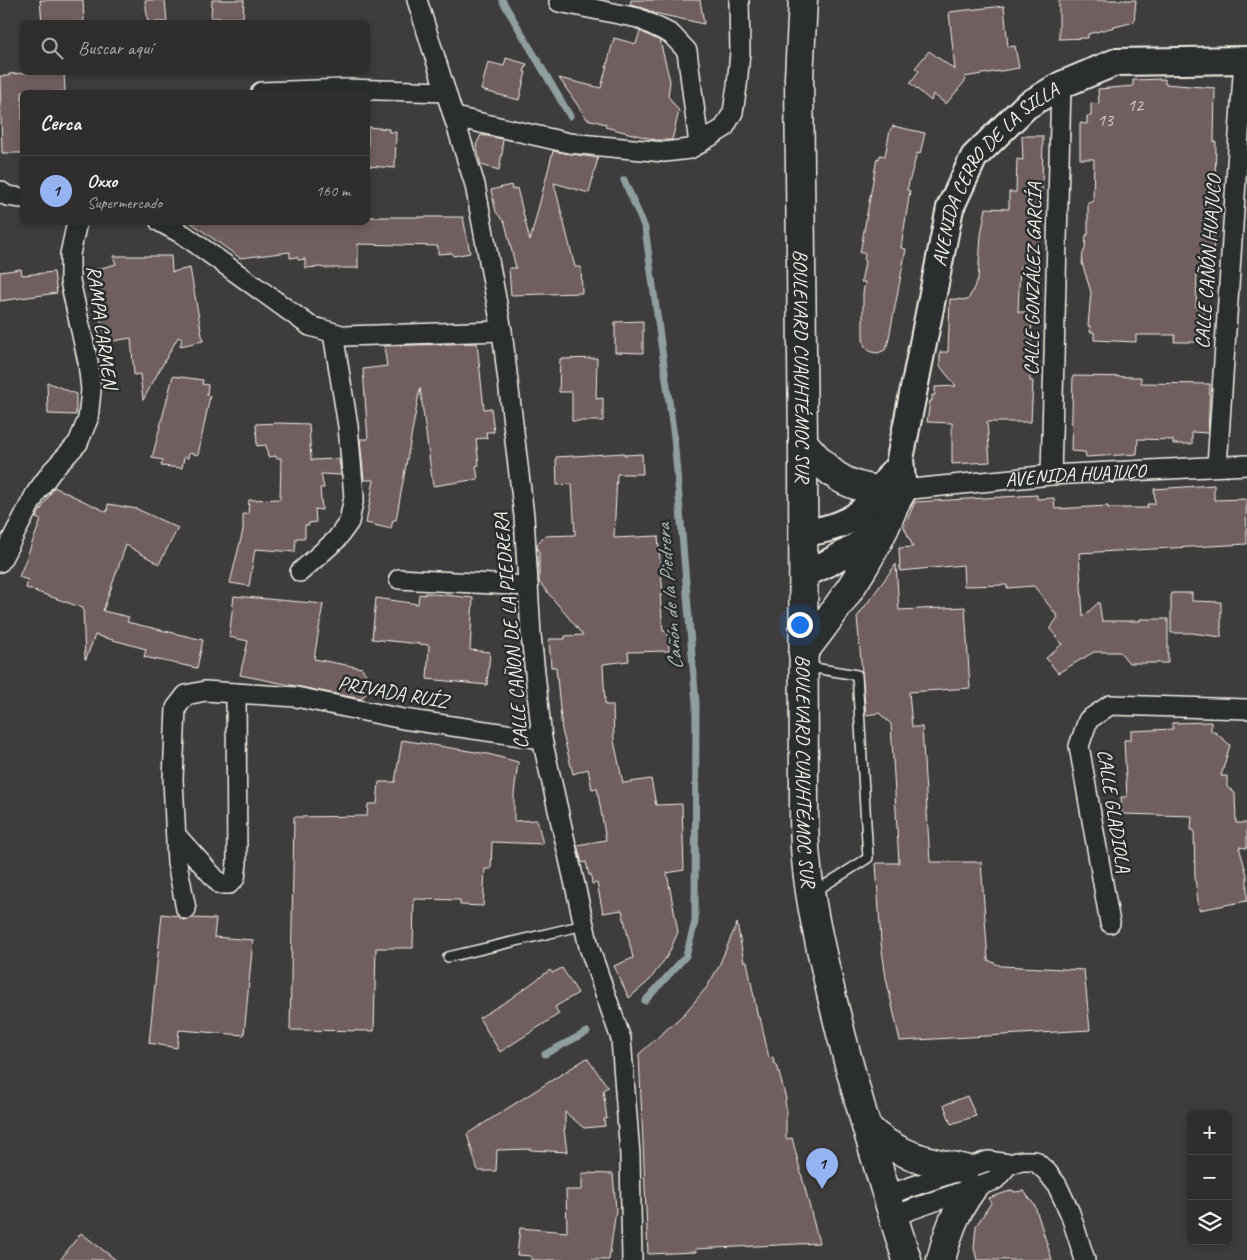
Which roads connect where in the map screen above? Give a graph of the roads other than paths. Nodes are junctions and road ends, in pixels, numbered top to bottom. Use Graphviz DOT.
graph roads {
  1 [pos="417,0"];
  2 [pos="739,0"];
  3 [pos="803,0"];
  4 [pos="559,2"];
  5 [pos="1246,60"];
  6 [pos="1061,85"];
  7 [pos="370,90"];
  8 [pos="446,92"];
  9 [pos="455,117"];
  10 [pos="699,144"];
  11 [pos="76,225"];
  12 [pos="166,225"];
  13 [pos="502,331"];
  14 [pos="333,333"];
  15 [pos="803,442"];
  16 [pos="1247,464"];
  17 [pos="1217,466"];
  18 [pos="1051,475"];
  19 [pos="892,498"];
  20 [pos="803,533"];
  21 [pos="0,562"];
  22 [pos="300,572"];
  23 [pos="803,575"];
  24 [pos="399,579"];
  25 [pos="528,586"];
  26 [pos="803,660"];
  27 [pos="236,693"];
  28 [pos="1247,709"];
  29 [pos="542,739"];
  30 [pos="176,836"];
  31 [pos="810,894"];
  32 [pos="186,909"];
  33 [pos="1110,923"];
  34 [pos="584,925"];
  35 [pos="448,957"];
  36 [pos="866,1126"];
  37 [pos="968,1179"];
  38 [pos="890,1206"];
  39 [pos="632,1260"];
  40 [pos="907,1260"];
  41 [pos="941,1260"];
  42 [pos="1085,1260"];
  1 -- 8 [label="street, CALLE CAÑON DE LA PIEDRERA"];
  2 -- 10 [label="street"];
  3 -- 15 [label="main road, BOULEVARD CUAUHTÉMOC SUR"];
  4 -- 10 [label="street"];
  5 -- 6 [label="main road, AVENIDA CERRO DE LA SILLA"];
  5 -- 17 [label="street, CALLE CAÑÓN HUAJUCO"];
  6 -- 18 [label="street, CALLE GONZÁLEZ GARCÍA"];
  6 -- 19 [label="main road, AVENIDA CERRO DE LA SILLA"];
  7 -- 8 [label="street"];
  8 -- 9 [label="street, CALLE CAÑON DE LA PIEDRERA"];
  9 -- 10 [label="street"];
  9 -- 13 [label="street, CALLE CAÑON DE LA PIEDRERA"];
  11 -- 21 [label="street, RAMPA CARMEN"];
  12 -- 14 [label="street"];
  13 -- 14 [label="street"];
  13 -- 25 [label="street, CALLE CAÑON DE LA PIEDRERA"];
  14 -- 22 [label="street"];
  15 -- 19 [label="main road"];
  15 -- 20 [label="main road, BOULEVARD CUAUHTÉMOC SUR"];
  16 -- 17 [label="street, AVENIDA HUAJUCO"];
  17 -- 18 [label="street, AVENIDA HUAJUCO"];
  18 -- 19 [label="street, AVENIDA HUAJUCO"];
  19 -- 20 [label="main road"];
  19 -- 23 [label="main road"];
  19 -- 26 [label="main road"];
  20 -- 23 [label="main road, BOULEVARD CUAUHTÉMOC SUR"];
  23 -- 26 [label="main road, BOULEVARD CUAUHTÉMOC SUR"];
  24 -- 25 [label="street"];
  25 -- 29 [label="street, CALLE CAÑON DE LA PIEDRERA"];
  26 -- 31 [label="main road, BOULEVARD CUAUHTÉMOC SUR"];
  26 -- 31 [label="lane"];
  27 -- 29 [label="street, PRIVADA RUÍZ"];
  27 -- 30 [label="street, PRIVADA RUÍZ"];
  27 -- 30 [label="street"];
  28 -- 33 [label="street, CALLE GLADIOLA"];
  29 -- 34 [label="street, CALLE CAÑON DE LA PIEDRERA"];
  30 -- 32 [label="street"];
  31 -- 36 [label="main road, BOULEVARD CUAUHTÉMOC SUR"];
  34 -- 35 [label="lane"];
  34 -- 39 [label="street, CALLE CAÑON DE LA PIEDRERA"];
  36 -- 37 [label="main road"];
  36 -- 38 [label="main road, BOULEVARD CUAUHTÉMOC SUR"];
  37 -- 38 [label="street"];
  37 -- 41 [label="main road"];
  37 -- 42 [label="street"];
  38 -- 40 [label="main road, BOULEVARD CUAUHTÉMOC SUR"];
}
